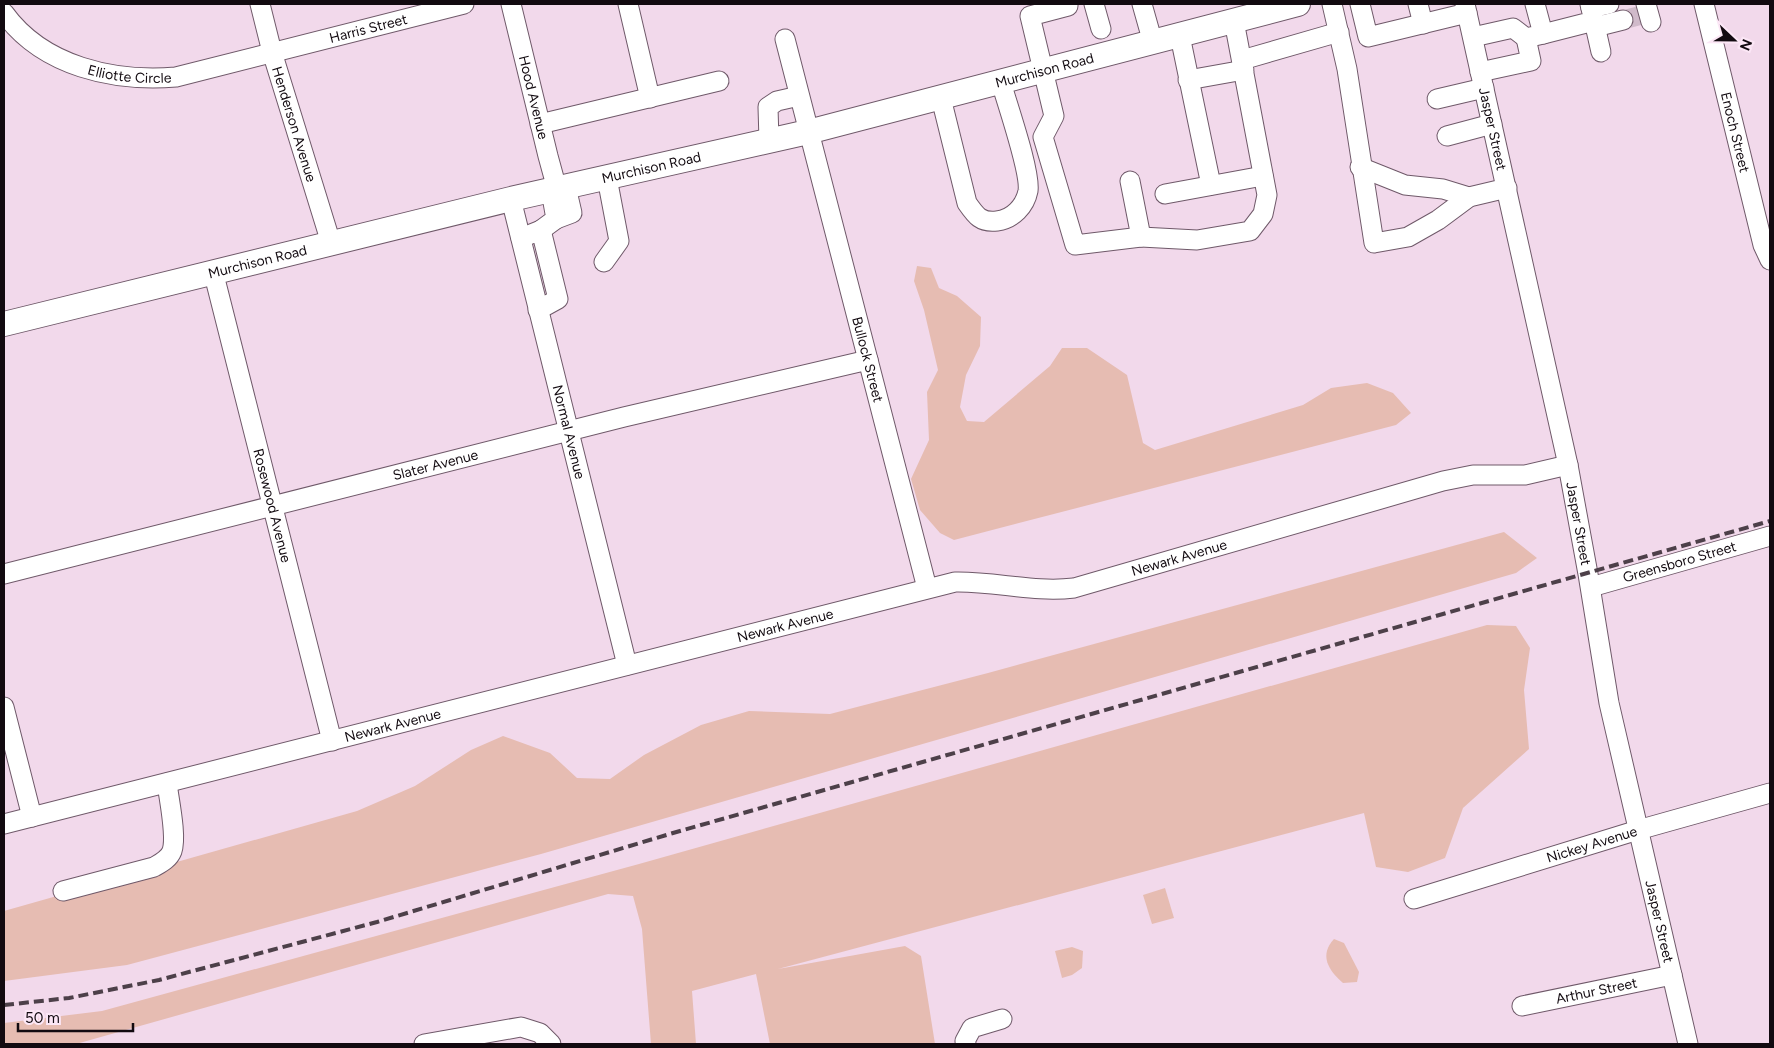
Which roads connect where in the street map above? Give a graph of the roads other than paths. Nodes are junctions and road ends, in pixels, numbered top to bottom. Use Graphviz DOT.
graph roads {
  1 [pos="260,4"];
  2 [pos="464,4"];
  3 [pos="511,4"];
  4 [pos="628,4"];
  5 [pos="1068,4"];
  6 [pos="1094,4"];
  7 [pos="1142,4"];
  8 [pos="1298,4"];
  9 [pos="1332,4"];
  10 [pos="1360,4"];
  11 [pos="1418,4"];
  12 [pos="1535,4"];
  13 [pos="1704,4"];
  14 [pos="1466,9"];
  15 [pos="4,13"];
  16 [pos="1596,13"];
  17 [pos="1623,20"];
  18 [pos="1234,21"];
  19 [pos="1423,24"];
  20 [pos="1101,30"];
  21 [pos="1339,32"];
  22 [pos="1180,36"];
  23 [pos="1534,36"];
  24 [pos="1472,37"];
  25 [pos="785,40"];
  26 [pos="1153,43"];
  27 [pos="272,52"];
  28 [pos="1601,52"];
  29 [pos="1243,65"];
  30 [pos="1043,71"];
  31 [pos="1188,80"];
  32 [pos="1482,80"];
  33 [pos="719,81"];
  34 [pos="1001,82"];
  35 [pos="799,96"];
  36 [pos="650,98"];
  37 [pos="940,98"];
  38 [pos="1438,99"];
  39 [pos="540,124"];
  40 [pos="1492,124"];
  41 [pos="808,132"];
  42 [pos="1447,136"];
  43 [pos="769,141"];
  44 [pos="1360,167"];
  45 [pos="1263,176"];
  46 [pos="608,178"];
  47 [pos="1130,181"];
  48 [pos="1211,185"];
  49 [pos="1507,188"];
  50 [pos="559,189"];
  51 [pos="1165,194"];
  52 [pos="1469,197"];
  53 [pos="511,199"];
  54 [pos="541,230"];
  55 [pos="1141,237"];
  56 [pos="521,238"];
  57 [pos="331,243"];
  58 [pos="1770,260"];
  59 [pos="604,262"];
  60 [pos="550,268"];
  61 [pos="213,271"];
  62 [pos="530,277"];
  63 [pos="538,310"];
  64 [pos="4,324"];
  65 [pos="868,360"];
  66 [pos="569,430"];
  67 [pos="1568,465"];
  68 [pos="272,505"];
  69 [pos="1770,536"];
  70 [pos="4,574"];
  71 [pos="1591,587"];
  72 [pos="927,588"];
  73 [pos="627,664"];
  74 [pos="4,707"];
  75 [pos="332,741"];
  76 [pos="167,783"];
  77 [pos="1770,792"];
  78 [pos="32,817"];
  79 [pos="4,824"];
  80 [pos="1638,830"];
  81 [pos="63,892"];
  82 [pos="1414,899"];
  83 [pos="1672,975"];
  84 [pos="1522,1006"];
  85 [pos="1002,1019"];
  86 [pos="424,1044"];
  87 [pos="551,1044"];
  88 [pos="966,1044"];
  89 [pos="1688,1044"];
  1 -- 27 [label="street, Henderson Avenue"];
  2 -- 27 [label="street, Harris Street"];
  3 -- 39 [label="street, Hood Avenue"];
  4 -- 36 [label="street"];
  5 -- 30 [label="street"];
  6 -- 20 [label="street"];
  7 -- 26 [label="street"];
  8 -- 18 [label="main road, Murchison Road"];
  9 -- 21 [label="street"];
  10 -- 19 [label="street"];
  11 -- 19 [label="street"];
  12 -- 23 [label="street"];
  13 -- 58 [label="street, Enoch Street"];
  14 -- 19 [label="street"];
  14 -- 24 [label="street, Jasper Street"];
  15 -- 27 [label="street, Elliotte Circle"];
  16 -- 17 [label="street"];
  16 -- 23 [label="street"];
  16 -- 28 [label="street"];
  18 -- 22 [label="main road, Murchison Road"];
  18 -- 29 [label="street"];
  21 -- 29 [label="street"];
  21 -- 44 [label="street"];
  22 -- 26 [label="main road, Murchison Road"];
  22 -- 31 [label="street"];
  23 -- 24 [label="street"];
  23 -- 32 [label="street"];
  24 -- 32 [label="street, Jasper Street"];
  25 -- 35 [label="street, Bullock Street"];
  26 -- 30 [label="main road, Murchison Road"];
  27 -- 57 [label="street, Henderson Avenue"];
  29 -- 31 [label="street"];
  29 -- 45 [label="street"];
  30 -- 34 [label="main road, Murchison Road"];
  30 -- 55 [label="street"];
  31 -- 48 [label="street"];
  32 -- 38 [label="street"];
  32 -- 40 [label="street, Jasper Street"];
  33 -- 36 [label="street"];
  34 -- 37 [label="main road, Murchison Road"];
  34 -- 37 [label="street"];
  35 -- 41 [label="street, Bullock Street"];
  35 -- 43 [label="street"];
  36 -- 39 [label="street"];
  37 -- 41 [label="main road, Murchison Road"];
  39 -- 50 [label="street, Hood Avenue"];
  40 -- 42 [label="street"];
  40 -- 49 [label="street, Jasper Street"];
  41 -- 43 [label="main road, Murchison Road"];
  41 -- 65 [label="street, Bullock Street"];
  43 -- 46 [label="main road, Murchison Road"];
  44 -- 52 [label="street"];
  44 -- 52 [label="street"];
  45 -- 48 [label="street"];
  45 -- 55 [label="street"];
  46 -- 50 [label="main road, Murchison Road"];
  46 -- 59 [label="street"];
  47 -- 55 [label="street"];
  48 -- 51 [label="street"];
  49 -- 52 [label="street"];
  49 -- 67 [label="street, Jasper Street"];
  50 -- 53 [label="main road, Murchison Road"];
  50 -- 54 [label="street, Hood Avenue"];
  53 -- 56 [label="street, Normal Avenue"];
  53 -- 57 [label="main road, Murchison Road"];
  54 -- 56 [label="street"];
  54 -- 60 [label="street"];
  56 -- 62 [label="street, Normal Avenue"];
  57 -- 61 [label="main road, Murchison Road"];
  60 -- 62 [label="street"];
  60 -- 63 [label="street"];
  61 -- 64 [label="main road, Murchison Road"];
  61 -- 68 [label="street, Rosewood Avenue"];
  62 -- 63 [label="street, Normal Avenue"];
  63 -- 66 [label="street, Normal Avenue"];
  65 -- 66 [label="street, Slater Avenue"];
  65 -- 72 [label="street, Bullock Street"];
  66 -- 68 [label="street, Slater Avenue"];
  66 -- 73 [label="street, Normal Avenue"];
  67 -- 71 [label="street, Jasper Street"];
  67 -- 72 [label="street, Newark Avenue"];
  68 -- 70 [label="street, Slater Avenue"];
  68 -- 75 [label="street, Rosewood Avenue"];
  69 -- 71 [label="street, Greensboro Street"];
  71 -- 80 [label="street, Jasper Street"];
  72 -- 73 [label="street, Newark Avenue"];
  73 -- 75 [label="street, Newark Avenue"];
  74 -- 78 [label="street"];
  75 -- 76 [label="street, Newark Avenue"];
  76 -- 78 [label="street, Newark Avenue"];
  76 -- 81 [label="street"];
  77 -- 80 [label="street, Nickey Avenue"];
  78 -- 79 [label="street, Newark Avenue"];
  80 -- 82 [label="street, Nickey Avenue"];
  80 -- 83 [label="street, Jasper Street"];
  83 -- 84 [label="street, Arthur Street"];
  83 -- 89 [label="street, Jasper Street"];
  85 -- 88 [label="street"];
  86 -- 87 [label="street"];
}
